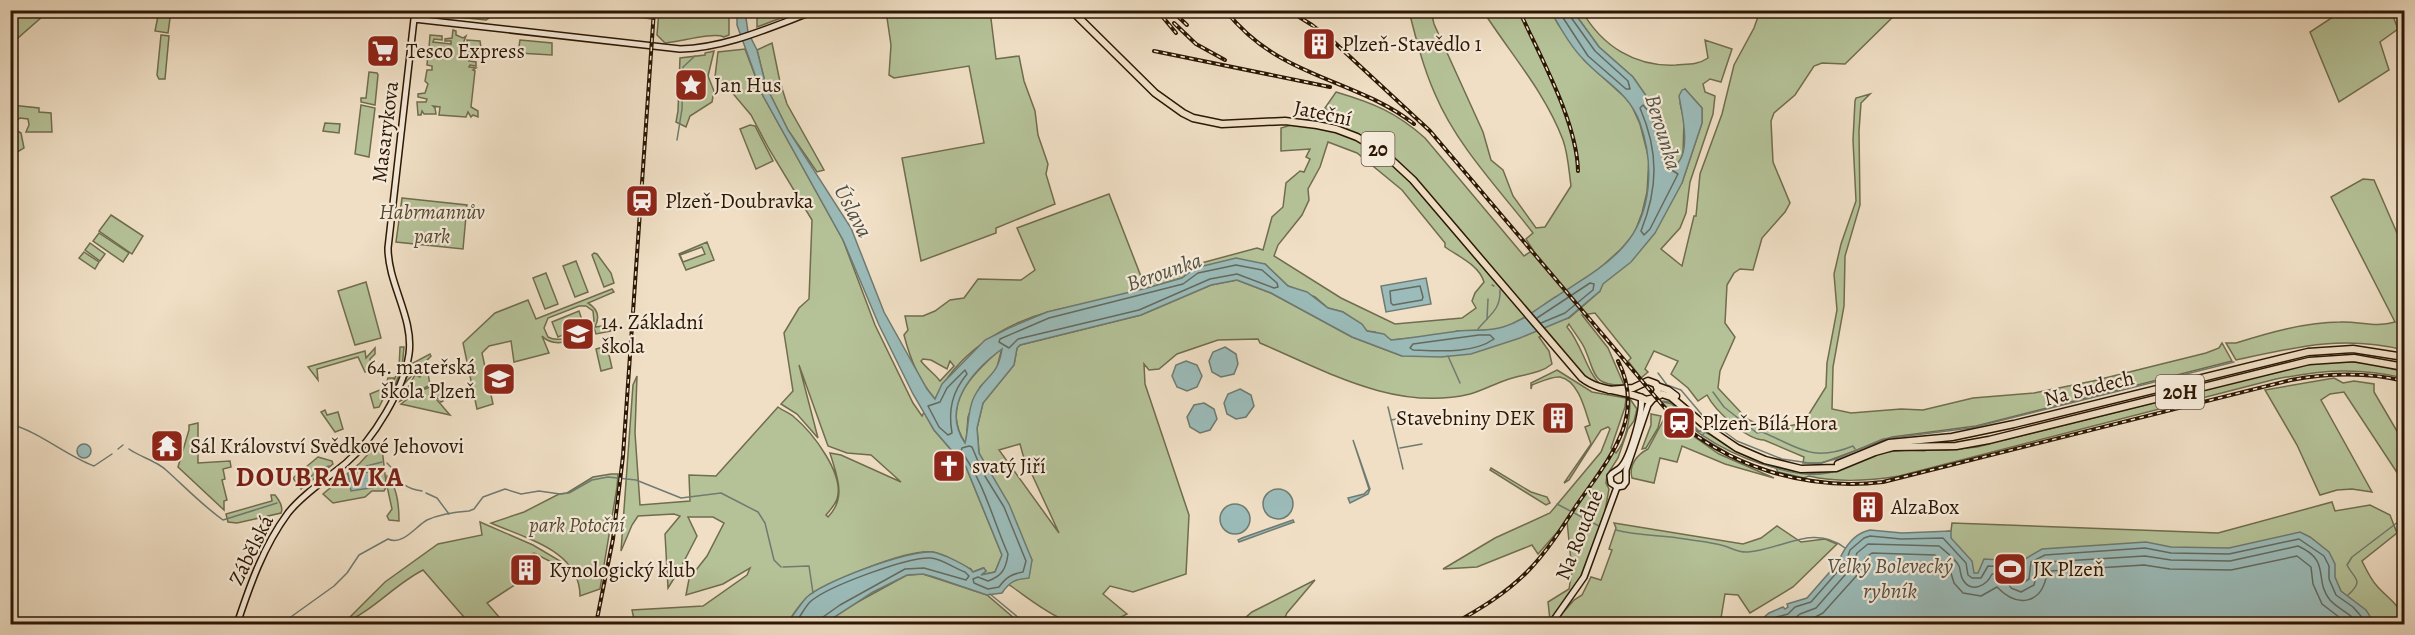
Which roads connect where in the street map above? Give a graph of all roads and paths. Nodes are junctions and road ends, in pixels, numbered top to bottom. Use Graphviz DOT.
graph roads {
  1 [pos="817,10"];
  2 [pos="1071,10"];
  3 [pos="409,354"];
  4 [pos="2404,357"];
  5 [pos="2404,367"];
  6 [pos="1642,383"];
  7 [pos="1657,386"];
  8 [pos="1609,390"];
  9 [pos="1640,396"];
  10 [pos="1654,398"];
  11 [pos="1686,408"];
  12 [pos="1617,470"];
  13 [pos="1820,470"];
  14 [pos="1626,475"];
  15 [pos="1617,487"];
  16 [pos="237,624"];
  17 [pos="1551,624"];
  1 -- 3 [label="main road, Masarykova"];
  2 -- 8 [label="main road, Jateční / 20"];
  3 -- 16 [label="main road, Zábělská"];
  4 -- 13 [label="main road, Na Sudech / 20H"];
  5 -- 13 [label="main road, Na Sudech / 20H"];
  6 -- 7 [label="main road"];
  6 -- 8 [label="main road"];
  6 -- 9 [label="main road, Na Roudné"];
  7 -- 10 [label="main road, Na Roudné"];
  7 -- 11 [label="main road, Na Sudech / 20H"];
  8 -- 9 [label="main road, Jateční / 20"];
  9 -- 10 [label="main road, 20"];
  9 -- 12 [label="main road, Na Roudné"];
  10 -- 11 [label="main road, Na Sudech / 20H"];
  10 -- 14 [label="main road, Na Roudné"];
  11 -- 13 [label="main road, Na Sudech / 20H"];
  12 -- 14 [label="main road, Na Roudné"];
  12 -- 15 [label="main road, Na Roudné"];
  14 -- 15 [label="main road, Na Roudné"];
  15 -- 17 [label="main road, Na Roudné"];
}
